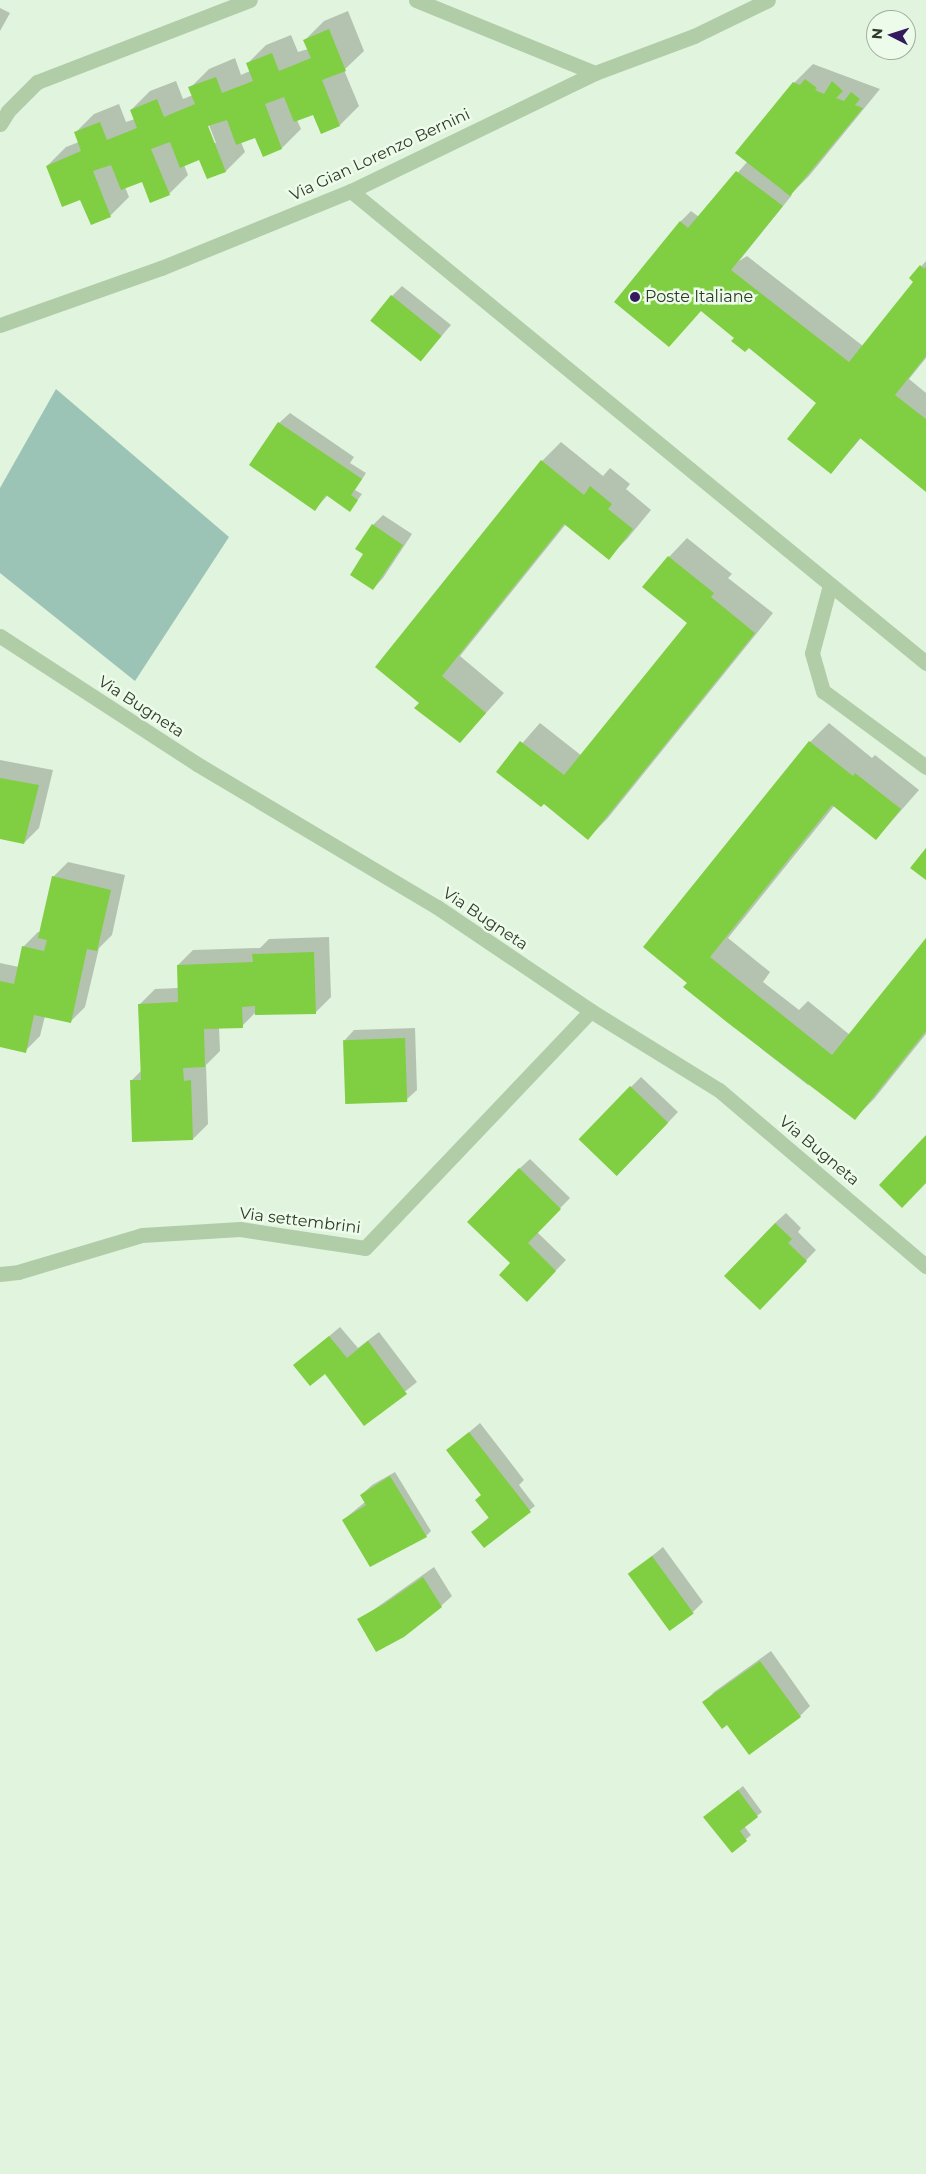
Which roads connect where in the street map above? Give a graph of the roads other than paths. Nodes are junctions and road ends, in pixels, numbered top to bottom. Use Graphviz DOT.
graph roads {
  1 [pos="250,0"];
  2 [pos="416,0"];
  3 [pos="768,0"];
  4 [pos="595,73"];
  5 [pos="0,124"];
  6 [pos="351,191"];
  7 [pos="0,326"];
  8 [pos="830,585"];
  9 [pos="0,636"];
  10 [pos="926,663"];
  11 [pos="926,767"];
  12 [pos="591,1011"];
  13 [pos="926,1266"];
  14 [pos="0,1274"];
  1 -- 5 [label="street"];
  2 -- 4 [label="street"];
  3 -- 4 [label="street, Via Gian Lorenzo Bernini"];
  4 -- 6 [label="street, Via Gian Lorenzo Bernini"];
  6 -- 7 [label="street, Via Gian Lorenzo Bernini"];
  6 -- 8 [label="street"];
  8 -- 10 [label="street"];
  8 -- 11 [label="street"];
  9 -- 12 [label="street, Via Bugneta"];
  12 -- 13 [label="street, Via Bugneta"];
  12 -- 14 [label="street, Via settembrini"];
}
